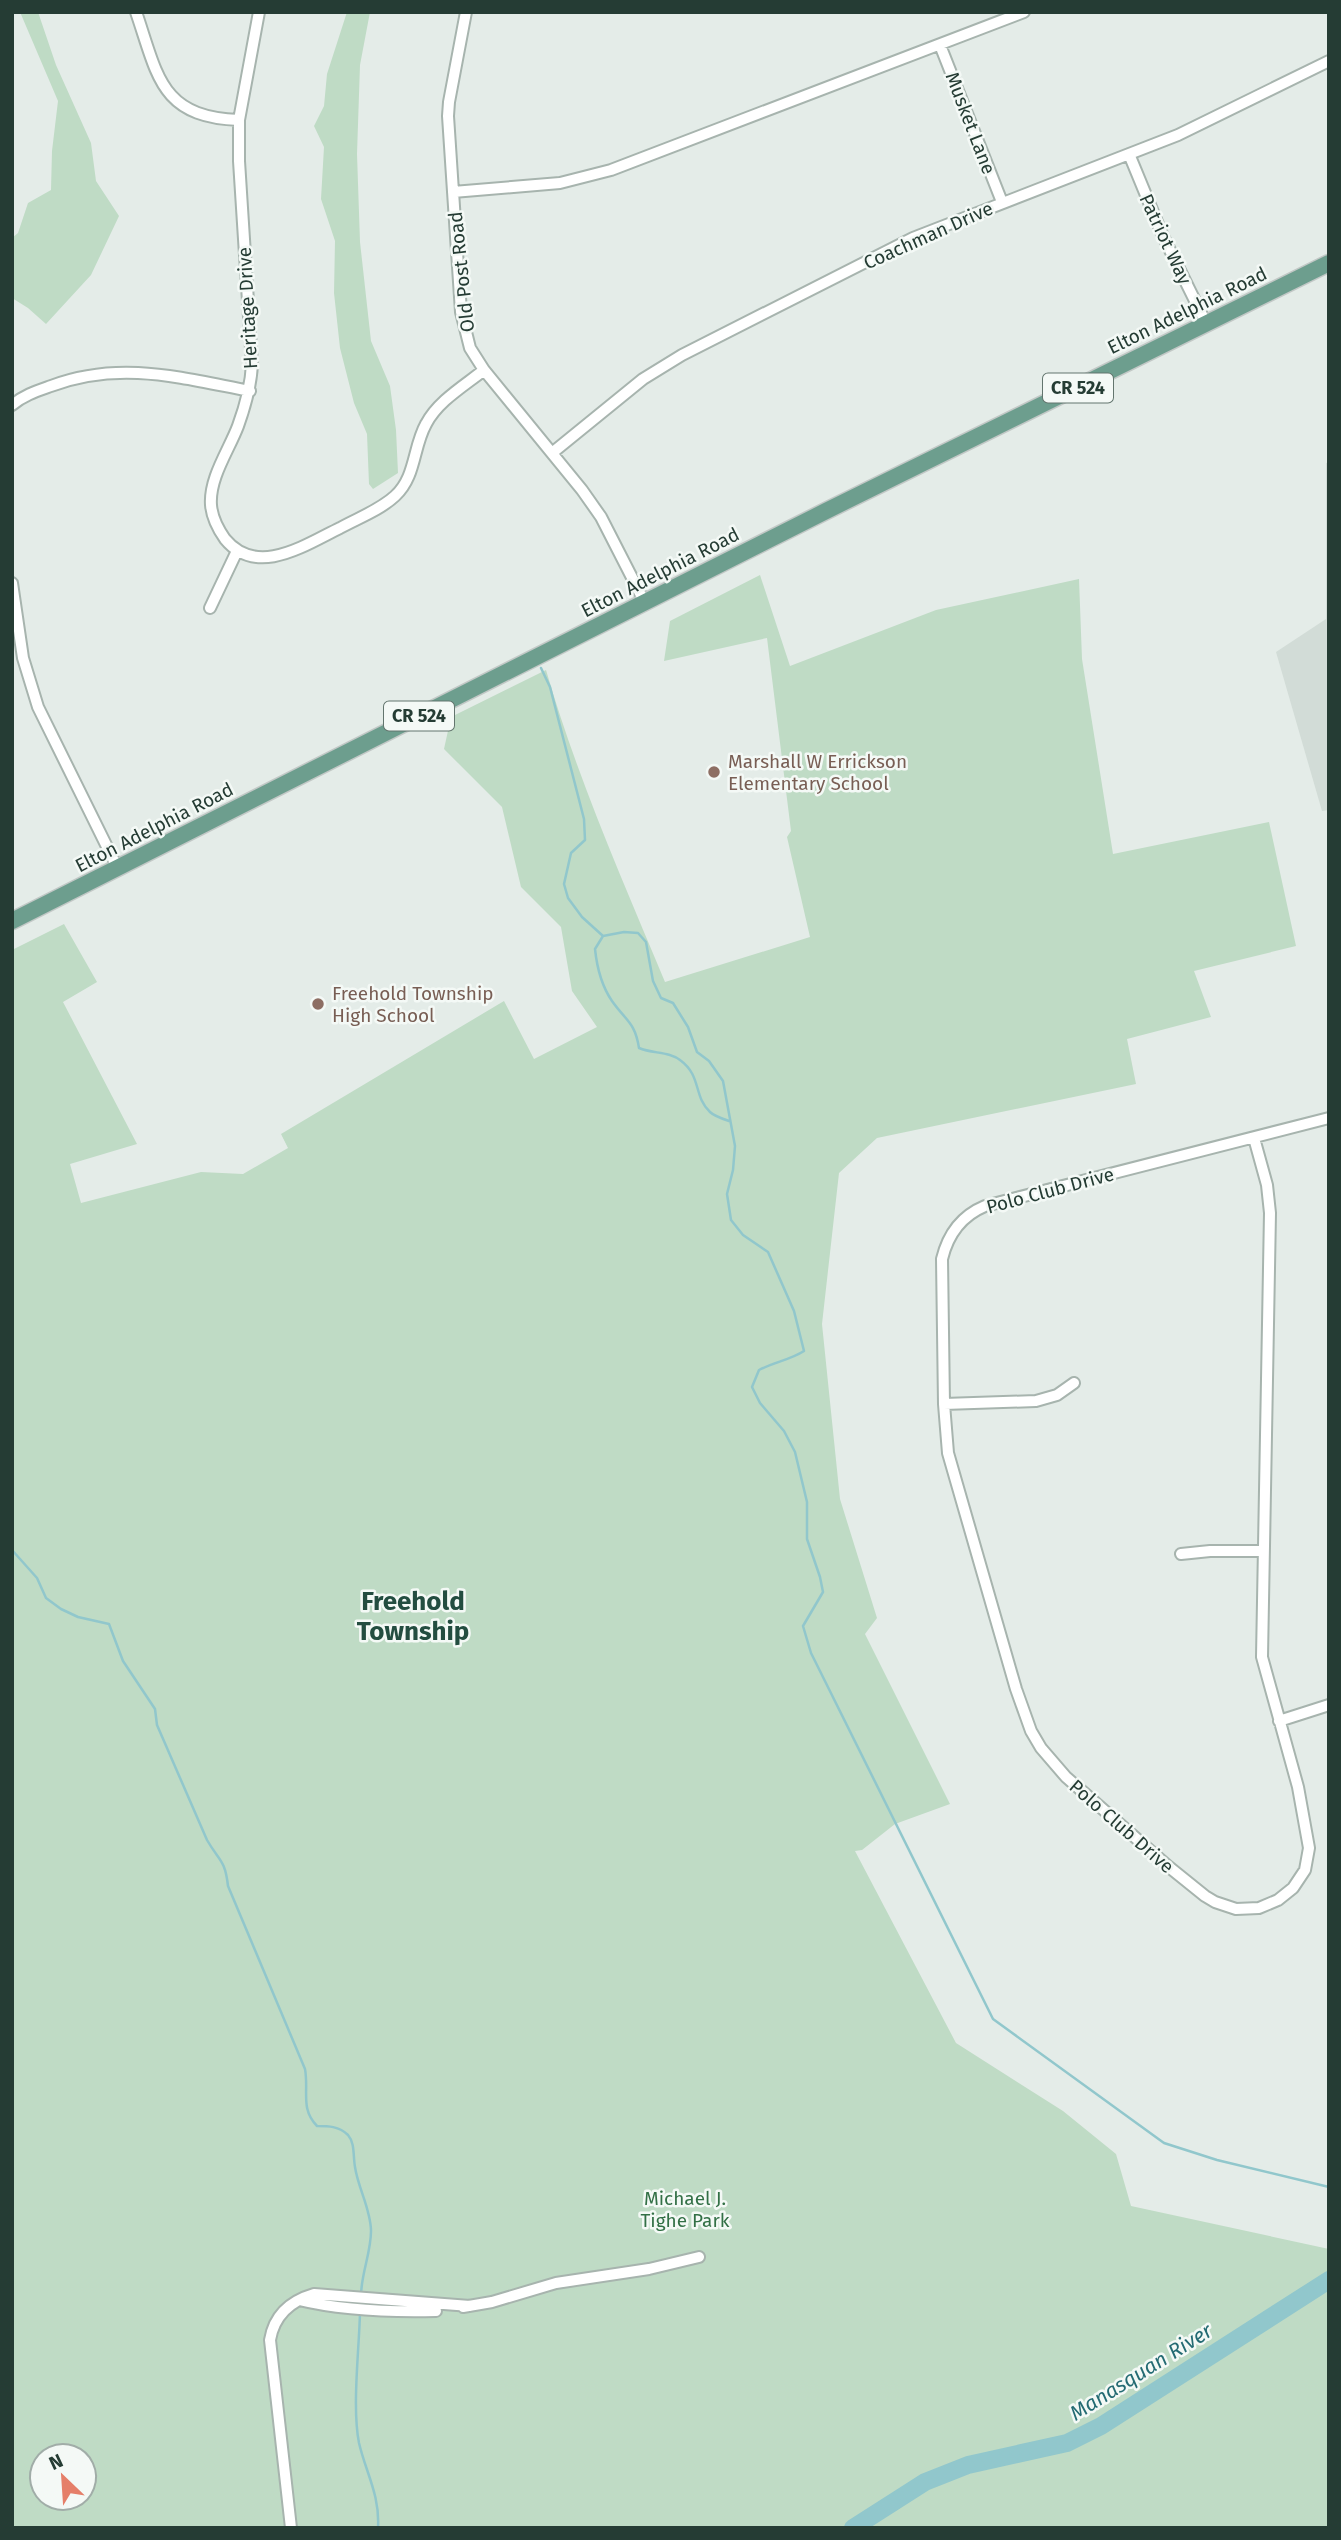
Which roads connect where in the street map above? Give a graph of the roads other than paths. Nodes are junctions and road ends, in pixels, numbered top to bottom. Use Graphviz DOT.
graph roads {
  1 [pos="136,12"];
  2 [pos="259,12"];
  3 [pos="466,12"];
  4 [pos="1024,12"];
  5 [pos="940,44"];
  6 [pos="1329,61"];
  7 [pos="239,120"];
  8 [pos="1129,154"];
  9 [pos="453,192"];
  10 [pos="1002,202"];
  11 [pos="1329,263"];
  12 [pos="1206,323"];
  13 [pos="484,370"];
  14 [pos="250,391"];
  15 [pos="12,405"];
  16 [pos="552,453"];
  17 [pos="237,551"];
  18 [pos="12,583"];
  19 [pos="645,603"];
  20 [pos="210,608"];
  21 [pos="118,869"];
  22 [pos="12,921"];
  23 [pos="1329,1118"];
  24 [pos="1254,1138"];
  25 [pos="1074,1383"];
  26 [pos="944,1404"];
  27 [pos="1263,1551"];
  28 [pos="1181,1554"];
  29 [pos="1329,1705"];
  30 [pos="1279,1721"];
  31 [pos="699,2257"];
  32 [pos="291,2528"];
  1 -- 7 [label="street"];
  2 -- 7 [label="street, Heritage Drive"];
  3 -- 9 [label="street, Old Post Road"];
  4 -- 5 [label="street"];
  5 -- 9 [label="street"];
  5 -- 10 [label="street, Musket Lane"];
  6 -- 8 [label="street, Coachman Drive"];
  7 -- 14 [label="street, Heritage Drive"];
  8 -- 10 [label="street, Coachman Drive"];
  8 -- 12 [label="street, Patriot Way"];
  9 -- 13 [label="street, Old Post Road"];
  10 -- 16 [label="street, Coachman Drive"];
  11 -- 12 [label="main road, Elton Adelphia Road / CR 524"];
  12 -- 19 [label="main road, Elton Adelphia Road / CR 524"];
  13 -- 16 [label="street, Old Post Road"];
  13 -- 17 [label="street"];
  14 -- 15 [label="street"];
  14 -- 17 [label="street, Heritage Drive"];
  16 -- 19 [label="street, Old Post Road"];
  17 -- 20 [label="street"];
  18 -- 21 [label="street"];
  19 -- 21 [label="main road, Elton Adelphia Road / CR 524"];
  21 -- 22 [label="main road, Elton Adelphia Road / CR 524"];
  23 -- 24 [label="street, Polo Club Drive"];
  24 -- 26 [label="street, Polo Club Drive"];
  24 -- 27 [label="street, Polo Club Drive"];
  25 -- 26 [label="street"];
  26 -- 30 [label="street, Polo Club Drive"];
  27 -- 28 [label="street"];
  27 -- 30 [label="street, Polo Club Drive"];
  29 -- 30 [label="street"];
  31 -- 32 [label="street"];
}
